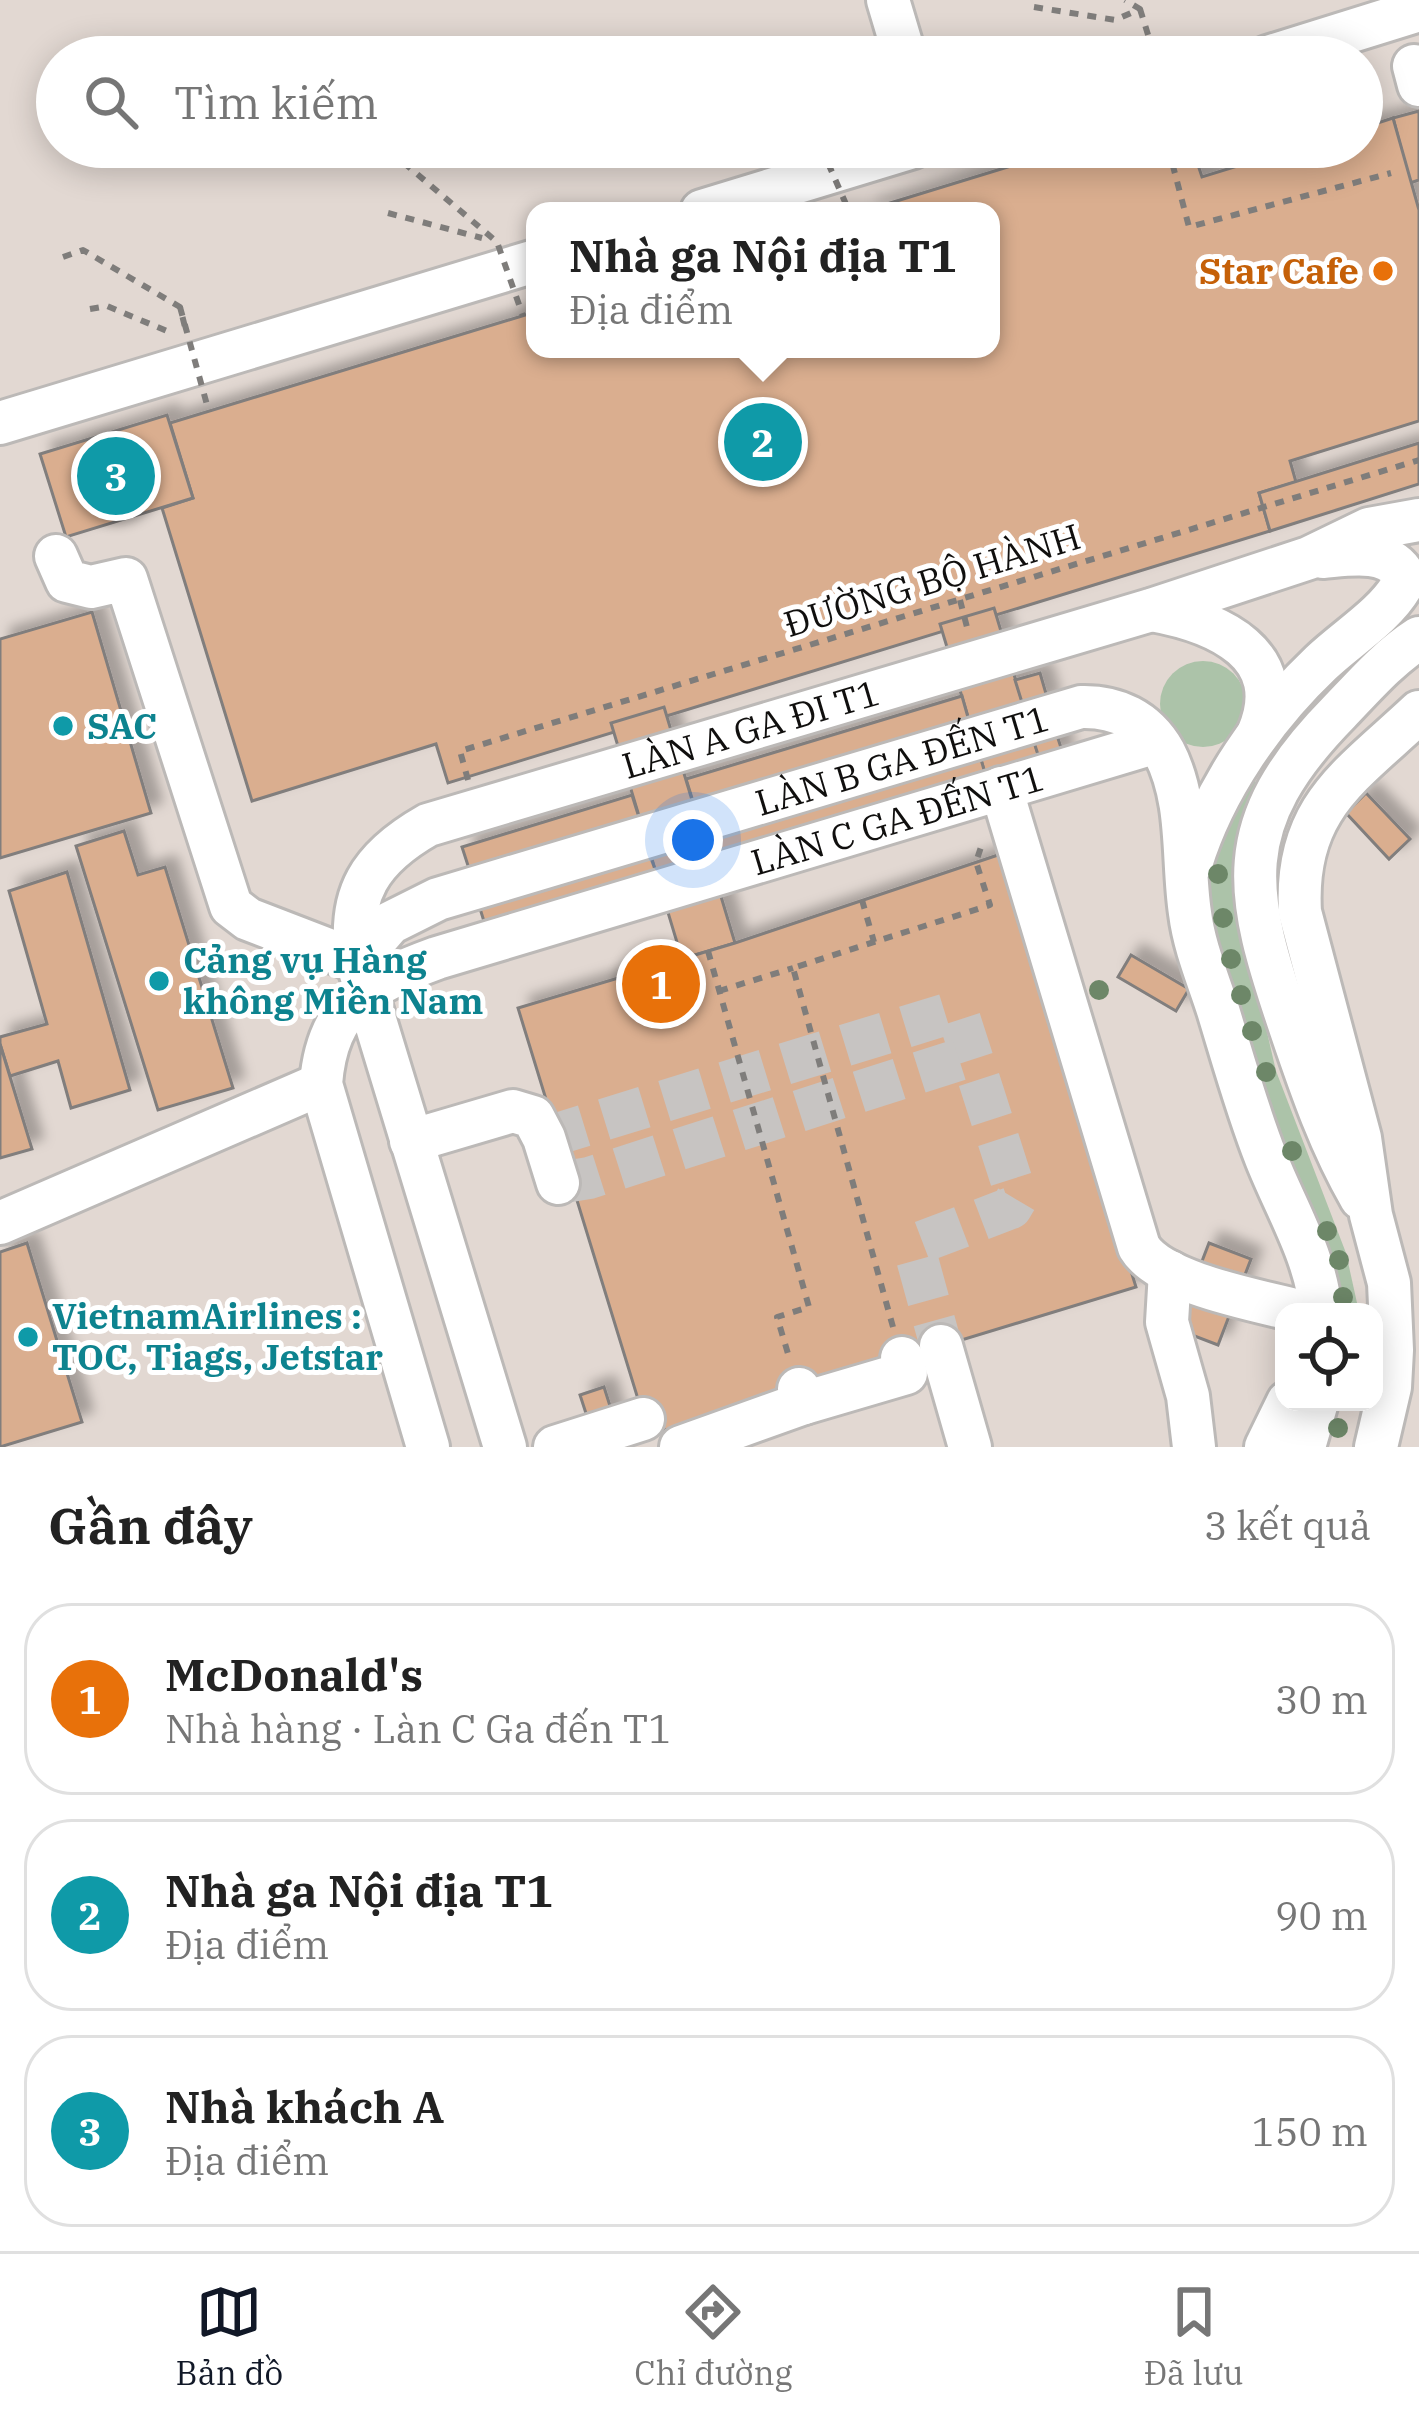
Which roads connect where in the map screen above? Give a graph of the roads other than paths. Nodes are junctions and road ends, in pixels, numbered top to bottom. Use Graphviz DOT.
graph roads {
  1 [pos="888,0"];
  2 [pos="1419,10"];
  3 [pos="898,36"];
  4 [pos="1335,36"];
  5 [pos="844,168"];
  6 [pos="732,202"];
  7 [pos="526,264"];
  8 [pos="0,423"];
  9 [pos="1419,520"];
  10 [pos="1369,555"];
  11 [pos="56,556"];
  12 [pos="1310,558"];
  13 [pos="1419,562"];
  14 [pos="1151,610"];
  15 [pos="1419,638"];
  16 [pos="1419,712"];
  17 [pos="1254,741"];
  18 [pos="1157,742"];
  19 [pos="1001,788"];
  20 [pos="1189,869"];
  21 [pos="361,975"];
  22 [pos="321,1084"];
  23 [pos="411,1141"];
  24 [pos="558,1183"];
  25 [pos="1371,1215"];
  26 [pos="0,1223"];
  27 [pos="1170,1272"];
  28 [pos="1320,1303"];
  29 [pos="1275,1304"];
  30 [pos="1284,1411"];
  31 [pos="1314,1411"];
  32 [pos="643,1419"];
  33 [pos="428,1447"];
  34 [pos="505,1447"];
  35 [pos="555,1447"];
  36 [pos="681,1447"];
  37 [pos="970,1447"];
  38 [pos="1194,1447"];
  39 [pos="1266,1447"];
  40 [pos="1304,1447"];
  41 [pos="1376,1447"];
  1 -- 3 [label="street"];
  2 -- 4 [label="street"];
  5 -- 6 [label="street"];
  7 -- 8 [label="street"];
  9 -- 12 [label="street"];
  10 -- 12 [label="street"];
  10 -- 13 [label="street"];
  10 -- 17 [label="street"];
  11 -- 21 [label="street"];
  12 -- 14 [label="street, LÀN A GA ĐI T1"];
  14 -- 17 [label="street"];
  14 -- 21 [label="street, LÀN A GA ĐI T1"];
  15 -- 25 [label="street"];
  16 -- 25 [label="street"];
  17 -- 20 [label="street"];
  18 -- 19 [label="street, LÀN C GA ĐẾN T1"];
  18 -- 20 [label="street"];
  18 -- 21 [label="street, LÀN B GA ĐẾN T1"];
  19 -- 21 [label="street, LÀN C GA ĐẾN T1"];
  19 -- 27 [label="street"];
  20 -- 28 [label="street"];
  21 -- 22 [label="street, LÀN B GA ĐẾN T1"];
  21 -- 23 [label="street"];
  22 -- 26 [label="street"];
  22 -- 33 [label="street"];
  23 -- 24 [label="street"];
  23 -- 34 [label="street"];
  25 -- 41 [label="street"];
  27 -- 29 [label="street"];
  27 -- 38 [label="street"];
  30 -- 39 [label="street"];
  31 -- 40 [label="street"];
  32 -- 35 [label="street"];
  36 -- 37 [label="street"];
}
